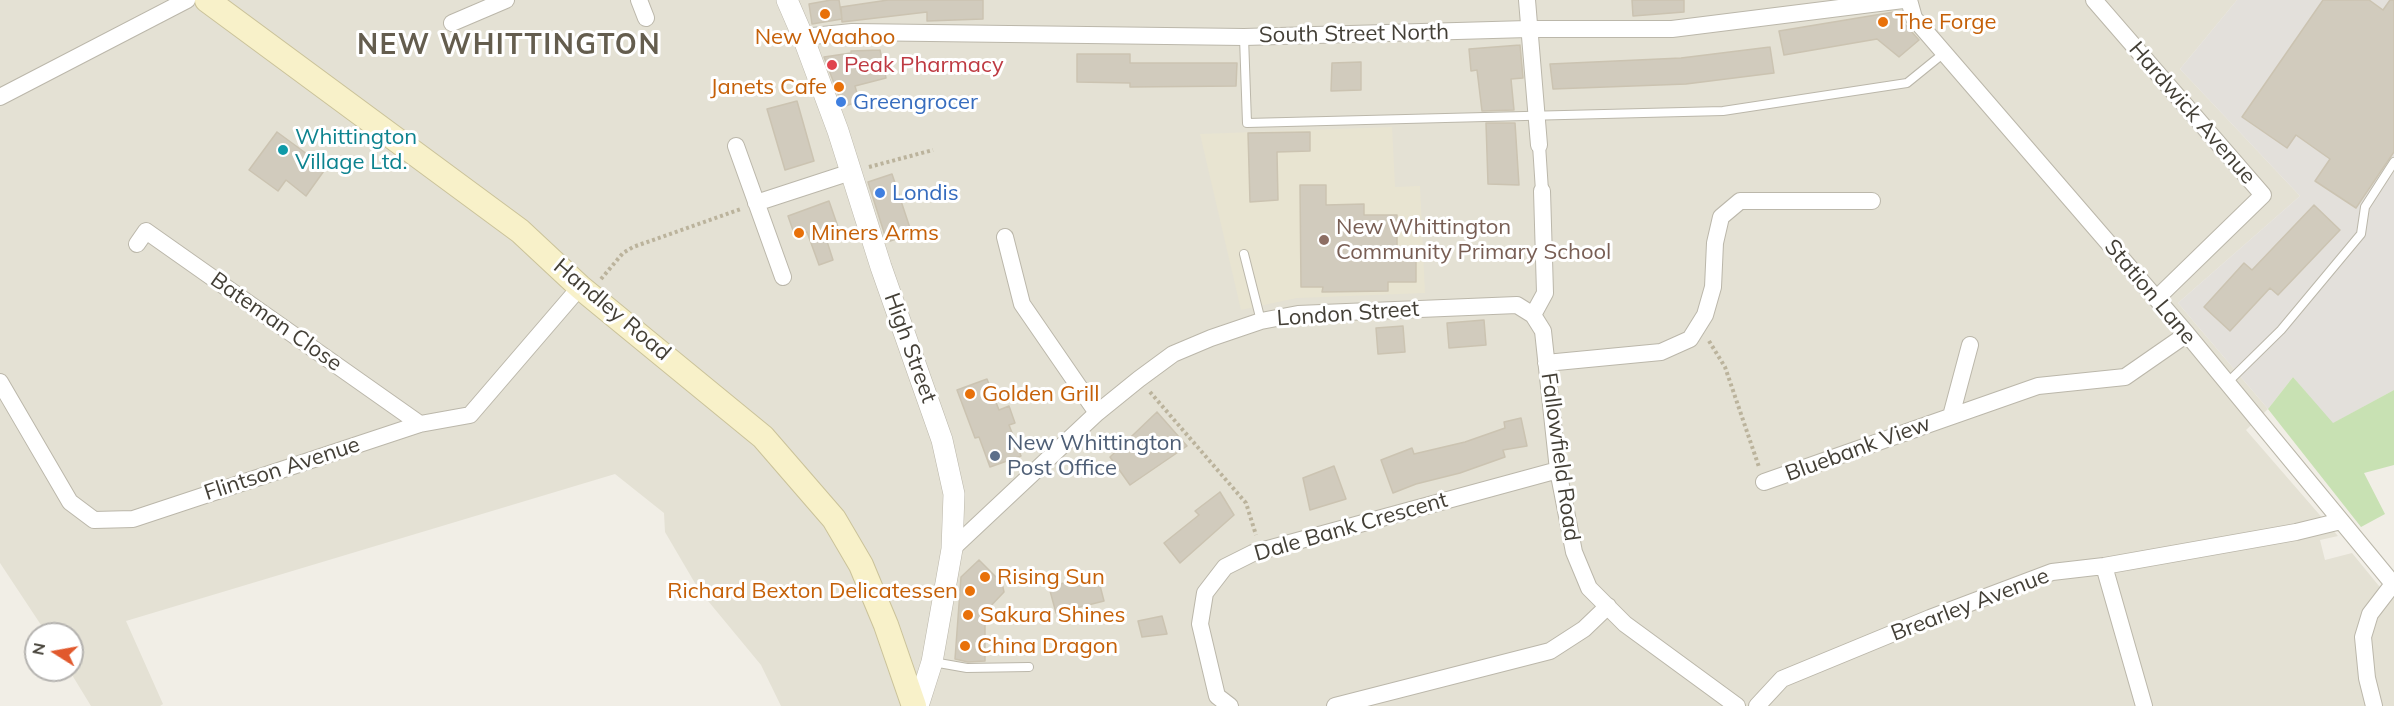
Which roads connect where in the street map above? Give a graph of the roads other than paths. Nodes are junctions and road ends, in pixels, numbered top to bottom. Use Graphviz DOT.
graph roads {
  1 [pos="187,0"];
  2 [pos="207,0"];
  3 [pos="506,0"];
  4 [pos="639,0"];
  5 [pos="786,0"];
  6 [pos="1527,0"];
  7 [pos="1903,0"];
  8 [pos="1909,0"];
  9 [pos="2094,0"];
  10 [pos="646,18"];
  11 [pos="452,23"];
  12 [pos="1528,29"];
  13 [pos="803,37"];
  14 [pos="1244,37"];
  15 [pos="1944,53"];
  16 [pos="0,97"];
  17 [pos="1537,117"];
  18 [pos="1539,145"];
  19 [pos="736,146"];
  20 [pos="2394,162"];
  21 [pos="851,172"];
  22 [pos="1542,191"];
  23 [pos="1872,201"];
  24 [pos="756,203"];
  25 [pos="1005,237"];
  26 [pos="137,244"];
  27 [pos="1244,254"];
  28 [pos="783,277"];
  29 [pos="585,290"];
  30 [pos="2157,298"];
  31 [pos="1533,315"];
  32 [pos="1261,321"];
  33 [pos="2187,334"];
  34 [pos="1970,345"];
  35 [pos="1546,363"];
  36 [pos="0,382"];
  37 [pos="2226,384"];
  38 [pos="1097,413"];
  39 [pos="1951,416"];
  40 [pos="420,424"];
  41 [pos="1558,470"];
  42 [pos="1764,482"];
  43 [pos="2341,521"];
  44 [pos="952,549"];
  45 [pos="2104,566"];
  46 [pos="2394,584"];
  47 [pos="1608,606"];
  48 [pos="932,662"];
  49 [pos="1029,667"];
  50 [pos="916,706"];
  51 [pos="1230,706"];
  52 [pos="1335,706"];
  53 [pos="1737,706"];
  54 [pos="1758,706"];
  55 [pos="2144,706"];
  56 [pos="2374,706"];
  1 -- 16 [label="street"];
  2 -- 29 [label="main road, Handley Road"];
  3 -- 11 [label="street"];
  4 -- 10 [label="street"];
  5 -- 13 [label="street, High Street"];
  6 -- 12 [label="street"];
  7 -- 12 [label="street, South Street North"];
  8 -- 15 [label="street, Station Lane"];
  9 -- 30 [label="street, Hardwick Avenue"];
  12 -- 14 [label="street, South Street North"];
  12 -- 17 [label="street"];
  13 -- 14 [label="street, South Street North"];
  13 -- 21 [label="street, High Street"];
  14 -- 17 [label="lane"];
  15 -- 17 [label="lane"];
  15 -- 30 [label="street, Station Lane"];
  17 -- 18 [label="street"];
  18 -- 22 [label="street"];
  19 -- 24 [label="street"];
  20 -- 37 [label="lane"];
  21 -- 24 [label="street"];
  21 -- 44 [label="street, High Street"];
  22 -- 31 [label="street"];
  23 -- 35 [label="street"];
  24 -- 28 [label="street"];
  25 -- 38 [label="street"];
  26 -- 40 [label="street, Bateman Close"];
  27 -- 32 [label="lane"];
  29 -- 40 [label="street, Flintson Avenue"];
  29 -- 50 [label="main road, Handley Road"];
  30 -- 33 [label="street, Station Lane"];
  31 -- 32 [label="street, London Street"];
  31 -- 35 [label="street, Fallowfield Road"];
  32 -- 38 [label="street, London Street"];
  33 -- 37 [label="street, Station Lane"];
  33 -- 39 [label="street, Bluebank View"];
  34 -- 39 [label="street, Bluebank View"];
  35 -- 41 [label="street, Fallowfield Road"];
  36 -- 40 [label="street, Flintson Avenue"];
  37 -- 43 [label="street, Station Lane"];
  38 -- 44 [label="street, London Street"];
  39 -- 42 [label="street, Bluebank View"];
  41 -- 47 [label="street, Fallowfield Road"];
  41 -- 51 [label="street, Dale Bank Crescent"];
  43 -- 45 [label="street, Brearley Avenue"];
  43 -- 46 [label="street, Station Lane"];
  44 -- 48 [label="street, High Street"];
  45 -- 54 [label="street, Brearley Avenue"];
  45 -- 55 [label="street"];
  46 -- 56 [label="street"];
  47 -- 52 [label="street"];
  47 -- 53 [label="street, Fallowfield Road"];
  48 -- 49 [label="lane"];
  48 -- 50 [label="street, High Street"];
}
